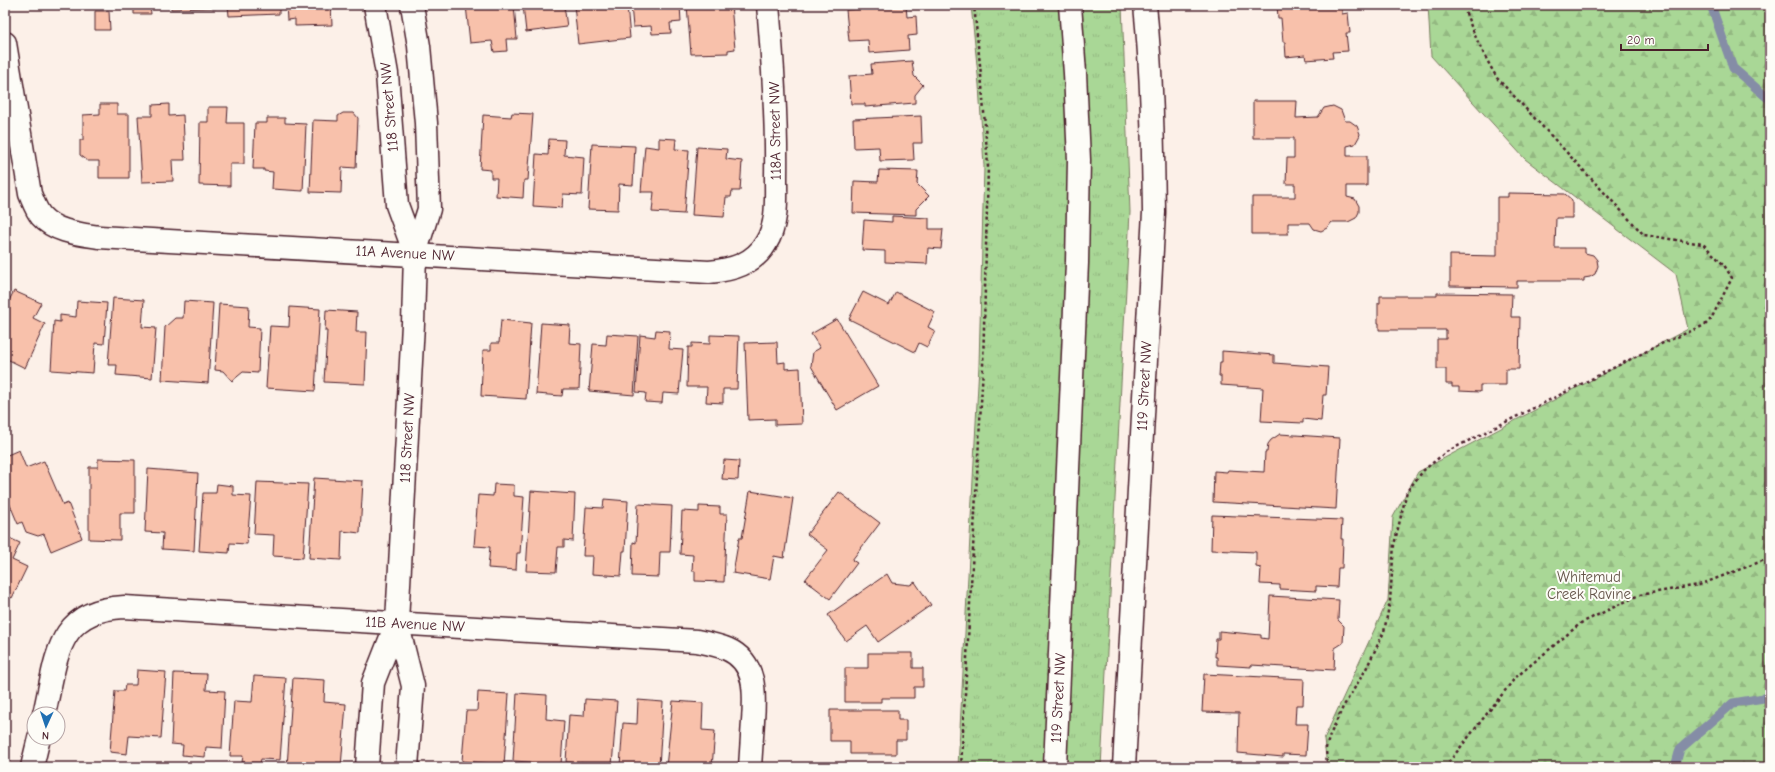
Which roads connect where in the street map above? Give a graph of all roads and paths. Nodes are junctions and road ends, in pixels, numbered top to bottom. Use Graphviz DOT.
graph roads {
  1 [pos="375,5"];
  2 [pos="412,5"];
  3 [pos="768,5"];
  4 [pos="974,5"];
  5 [pos="1070,5"];
  6 [pos="1145,5"];
  7 [pos="1463,5"];
  8 [pos="5,43"];
  9 [pos="415,254"];
  10 [pos="758,254"];
  11 [pos="1770,558"];
  12 [pos="397,622"];
  13 [pos="46,706"];
  14 [pos="37,746"];
  15 [pos="32,767"];
  16 [pos="367,767"];
  17 [pos="407,767"];
  18 [pos="750,767"];
  19 [pos="962,767"];
  20 [pos="1055,767"];
  21 [pos="1124,767"];
  22 [pos="1327,767"];
  23 [pos="1445,767"];
  1 -- 9 [label="street, 118 Street NW"];
  2 -- 9 [label="street, 118 Street NW"];
  3 -- 10 [label="street, 118A Street NW"];
  4 -- 19 [label="path"];
  5 -- 20 [label="street, 119 Street NW"];
  6 -- 21 [label="street, 119 Street NW"];
  7 -- 22 [label="path"];
  8 -- 9 [label="street, 11A Avenue NW"];
  9 -- 10 [label="street, 11A Avenue NW"];
  9 -- 12 [label="street, 118 Street NW"];
  11 -- 23 [label="path"];
  12 -- 13 [label="street, 11B Avenue NW"];
  12 -- 16 [label="street, 118 Street NW"];
  12 -- 17 [label="street, 118 Street NW"];
  12 -- 18 [label="street, 11B Avenue NW"];
  14 -- 15 [label="street"];
}
